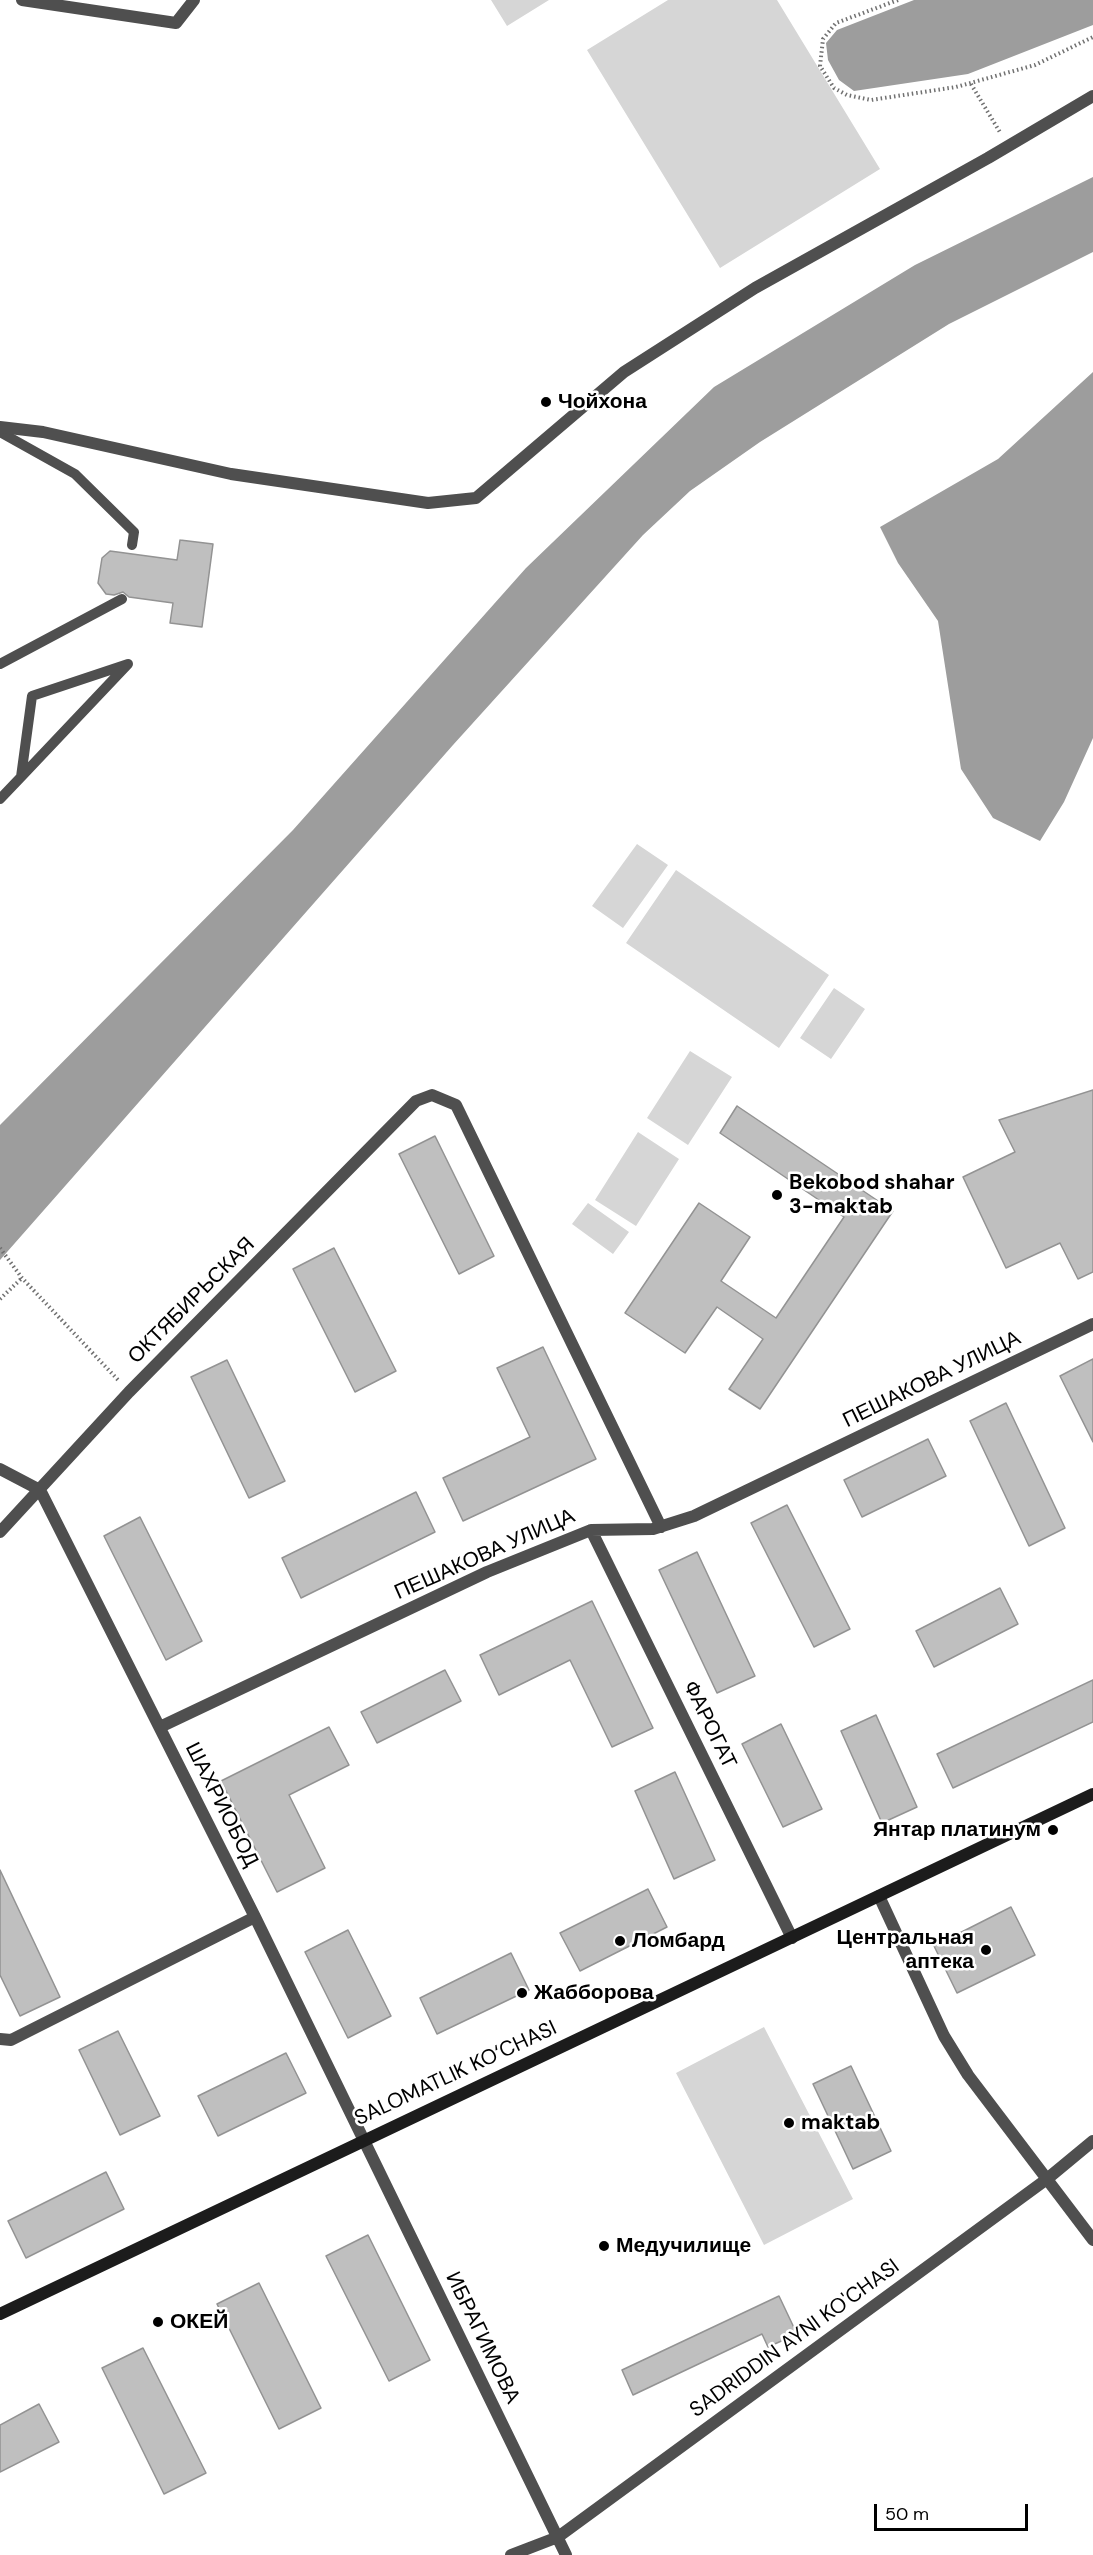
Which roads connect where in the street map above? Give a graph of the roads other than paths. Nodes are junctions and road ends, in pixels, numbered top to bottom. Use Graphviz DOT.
graph roads {
  1 [pos="22,0"];
  2 [pos="194,0"];
  3 [pos="1093,96"];
  4 [pos="0,427"];
  5 [pos="0,432"];
  6 [pos="132,545"];
  7 [pos="122,599"];
  8 [pos="0,664"];
  9 [pos="21,777"];
  10 [pos="0,799"];
  11 [pos="1093,1324"];
  12 [pos="0,1469"];
  13 [pos="40,1490"];
  14 [pos="661,1527"];
  15 [pos="591,1530"];
  16 [pos="0,1532"];
  17 [pos="160,1727"];
  18 [pos="1093,1794"];
  19 [pos="879,1896"];
  20 [pos="255,1917"];
  21 [pos="792,1938"];
  22 [pos="0,2039"];
  23 [pos="363,2139"];
  24 [pos="1093,2141"];
  25 [pos="1047,2179"];
  26 [pos="1093,2240"];
  27 [pos="0,2314"];
  28 [pos="558,2537"];
  29 [pos="511,2555"];
  30 [pos="566,2555"];
  1 -- 2 [label="street"];
  3 -- 4 [label="street"];
  5 -- 6 [label="lane"];
  7 -- 8 [label="lane"];
  9 -- 9 [label="lane"];
  9 -- 10 [label="lane"];
  11 -- 14 [label="street, ПЕШАКОВА УЛИЦА"];
  12 -- 13 [label="street"];
  13 -- 14 [label="street, ОКТЯБИРЬСКАЯ"];
  13 -- 16 [label="street, ОКТЯБИРЬСКАЯ"];
  13 -- 17 [label="street, ШАХРИОБОД"];
  14 -- 15 [label="street, ПЕШАКОВА УЛИЦА"];
  15 -- 17 [label="street, ПЕШАКОВА УЛИЦА"];
  15 -- 21 [label="street, ФАРОГАТ"];
  17 -- 20 [label="street, ШАХРИОБОД"];
  18 -- 19 [label="street, SALOMATLIK KO‘CHASI"];
  19 -- 21 [label="street, SALOMATLIK KO‘CHASI"];
  19 -- 25 [label="street"];
  20 -- 22 [label="street"];
  20 -- 23 [label="street, ШАХРИОБОД"];
  21 -- 23 [label="street, SALOMATLIK KO‘CHASI"];
  23 -- 27 [label="street, SALOMATLIK KO‘CHASI"];
  23 -- 28 [label="street, ИБРАГИМОВА"];
  24 -- 25 [label="street, SADRIDDIN AYNI KO'CHASI"];
  25 -- 26 [label="street"];
  25 -- 28 [label="street, SADRIDDIN AYNI KO'CHASI"];
  28 -- 29 [label="street, SADRIDDIN AYNI KO'CHASI"];
  28 -- 30 [label="street, ИБРАГИМОВА"];
}
